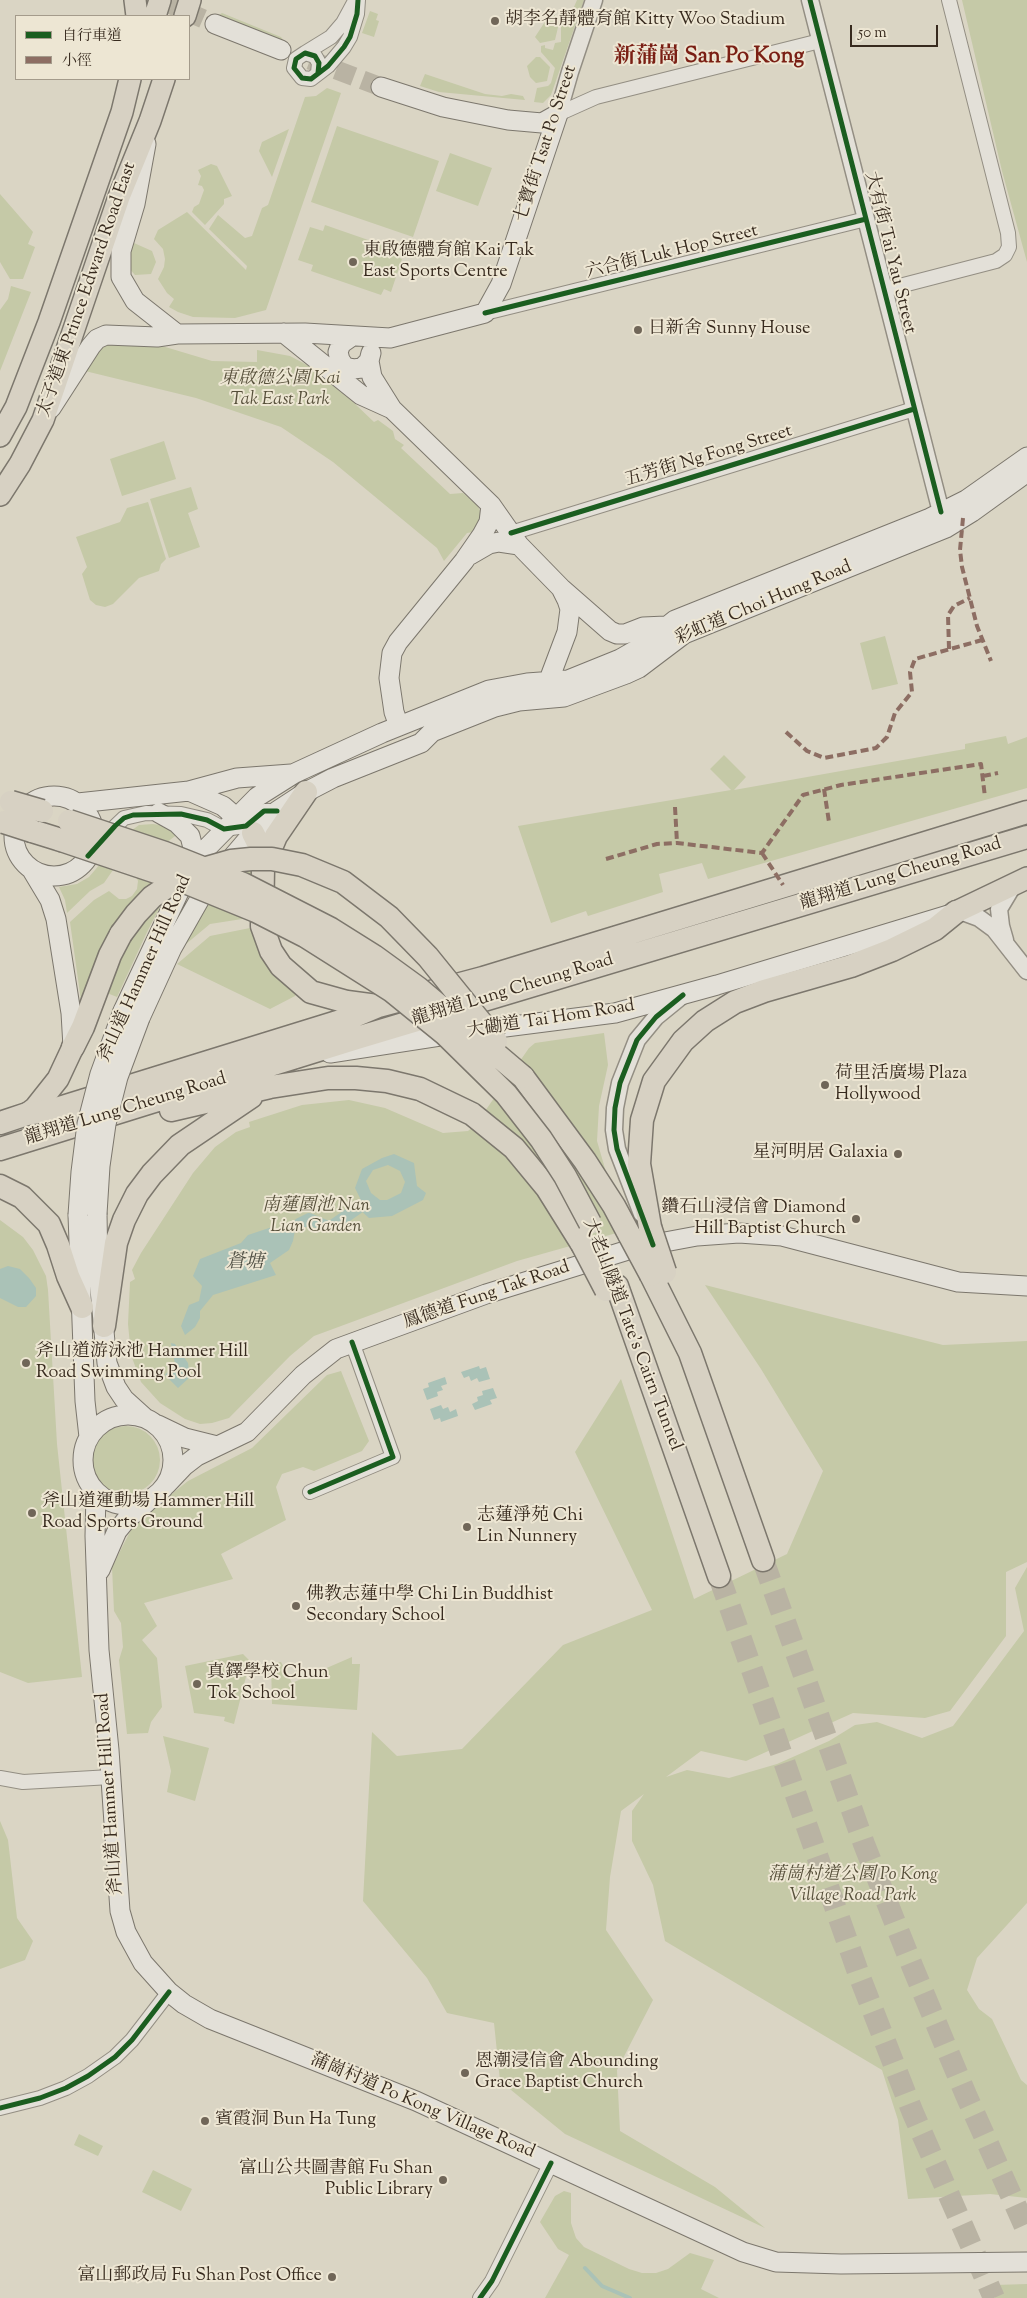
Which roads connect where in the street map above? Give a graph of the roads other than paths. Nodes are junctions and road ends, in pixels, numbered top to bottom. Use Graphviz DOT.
graph roads {
  1 [pos="135,0"];
  2 [pos="160,0"];
  3 [pos="190,0"];
  4 [pos="357,0"];
  5 [pos="594,0"];
  6 [pos="810,0"];
  7 [pos="949,0"];
  8 [pos="137,15"];
  9 [pos="155,15"];
  10 [pos="185,15"];
  11 [pos="216,24"];
  12 [pos="820,41"];
  13 [pos="281,50"];
  14 [pos="305,53"];
  15 [pos="318,73"];
  16 [pos="130,80"];
  17 [pos="164,80"];
  18 [pos="381,87"];
  19 [pos="558,114"];
  20 [pos="150,121"];
  21 [pos="866,219"];
  22 [pos="884,290"];
  23 [pos="485,313"];
  24 [pos="284,333"];
  25 [pos="177,334"];
  26 [pos="355,337"];
  27 [pos="390,338"];
  28 [pos="370,358"];
  29 [pos="344,363"];
  30 [pos="392,408"];
  31 [pos="914,409"];
  32 [pos="43,420"];
  33 [pos="0,436"];
  34 [pos="1027,457"];
  35 [pos="1027,472"];
  36 [pos="0,494"];
  37 [pos="491,505"];
  38 [pos="941,512"];
  39 [pos="963,518"];
  40 [pos="515,539"];
  41 [pos="464,561"];
  42 [pos="561,588"];
  43 [pos="666,626"];
  44 [pos="545,691"];
  45 [pos="399,726"];
  46 [pos="432,732"];
  47 [pos="301,783"];
  48 [pos="189,791"];
  49 [pos="0,798"];
  50 [pos="78,803"];
  51 [pos="1027,812"];
  52 [pos="159,813"];
  53 [pos="0,821"];
  54 [pos="240,826"];
  55 [pos="1027,837"];
  56 [pos="88,856"];
  57 [pos="193,862"];
  58 [pos="263,868"];
  59 [pos="32,870"];
  60 [pos="1021,881"];
  61 [pos="958,912"];
  62 [pos="1006,942"];
  63 [pos="1027,971"];
  64 [pos="683,995"];
  65 [pos="378,1006"];
  66 [pos="132,1014"];
  67 [pos="73,1048"];
  68 [pos="294,1058"];
  69 [pos="523,1077"];
  70 [pos="270,1087"];
  71 [pos="27,1114"];
  72 [pos="0,1123"];
  73 [pos="54,1132"];
  74 [pos="0,1149"];
  75 [pos="0,1186"];
  76 [pos="653,1245"];
  77 [pos="658,1274"];
  78 [pos="1027,1286"];
  79 [pos="612,1288"];
  80 [pos="82,1307"];
  81 [pos="104,1326"];
  82 [pos="352,1342"];
  83 [pos="150,1421"];
  84 [pos="89,1437"];
  85 [pos="217,1446"];
  86 [pos="166,1485"];
  87 [pos="310,1492"];
  88 [pos="96,1493"];
  89 [pos="148,1501"];
  90 [pos="763,1560"];
  91 [pos="719,1576"];
  92 [pos="97,1581"];
  93 [pos="111,1777"];
  94 [pos="0,1778"];
  95 [pos="169,1992"];
  96 [pos="0,2108"];
  97 [pos="551,2163"];
  98 [pos="1027,2262"];
  99 [pos="480,2298"];
  1 -- 8 [label="main road"];
  2 -- 9 [label="main road"];
  3 -- 10 [label="main road"];
  4 -- 14 [label="street"];
  4 -- 15 [label="street"];
  5 -- 19 [label="street, 七寶街 Tsat Po Street"];
  6 -- 12 [label="street, 大有街 Tai Yau Street"];
  7 -- 22 [label="street"];
  11 -- 13 [label="main road"];
  12 -- 19 [label="street"];
  12 -- 21 [label="street, 大有街 Tai Yau Street"];
  14 -- 15 [label="street"];
  14 -- 15 [label="street"];
  16 -- 33 [label="main road, 太子道東 Prince Edward Road East"];
  17 -- 20 [label="main road, 太子道東 Prince Edward Road East"];
  18 -- 19 [label="main road"];
  19 -- 23 [label="main road, 七寶街 Tsat Po Street"];
  20 -- 25 [label="main road"];
  20 -- 32 [label="main road, 太子道東 Prince Edward Road East"];
  21 -- 22 [label="street, 大有街 Tai Yau Street"];
  21 -- 23 [label="street, 六合街 Luk Hop Street"];
  22 -- 31 [label="street, 大有街 Tai Yau Street"];
  23 -- 27 [label="main road, 六合街 Luk Hop Street"];
  24 -- 25 [label="main road, 六合街 Luk Hop Street"];
  24 -- 26 [label="main road, 六合街 Luk Hop Street"];
  24 -- 29 [label="main road"];
  24 -- 30 [label="main road"];
  25 -- 32 [label="main road, 六合街 Luk Hop Street"];
  26 -- 27 [label="main road, 六合街 Luk Hop Street"];
  26 -- 28 [label="main road"];
  26 -- 29 [label="main road"];
  27 -- 28 [label="main road, 六合街 Luk Hop Street"];
  28 -- 29 [label="main road"];
  28 -- 30 [label="main road"];
  29 -- 30 [label="main road"];
  30 -- 37 [label="main road"];
  31 -- 38 [label="street, 大有街 Tai Yau Street"];
  31 -- 40 [label="street, 五芳街 Ng Fong Street"];
  32 -- 36 [label="main road, 太子道東 Prince Edward Road East"];
  34 -- 38 [label="main road, 彩虹道 Choi Hung Road"];
  35 -- 39 [label="main road, 彩虹道 Choi Hung Road"];
  37 -- 40 [label="main road"];
  37 -- 41 [label="main road"];
  38 -- 39 [label="main road"];
  38 -- 43 [label="main road, 彩虹道 Choi Hung Road"];
  39 -- 44 [label="main road, 彩虹道 Choi Hung Road"];
  40 -- 41 [label="main road"];
  40 -- 42 [label="main road"];
  41 -- 45 [label="main road"];
  42 -- 43 [label="main road"];
  42 -- 44 [label="main road"];
  43 -- 44 [label="main road, 彩虹道 Choi Hung Road"];
  44 -- 45 [label="main road, 彩虹道 Choi Hung Road"];
  44 -- 46 [label="main road, 彩虹道 Choi Hung Road"];
  45 -- 46 [label="main road"];
  45 -- 47 [label="main road, 彩虹道 Choi Hung Road"];
  46 -- 47 [label="main road, 彩虹道 Choi Hung Road"];
  47 -- 48 [label="main road, 彩虹道 Choi Hung Road"];
  47 -- 54 [label="main road, 彩虹道 Choi Hung Road"];
  47 -- 54 [label="main road, 彩虹道 Choi Hung Road"];
  47 -- 58 [label="highway"];
  48 -- 50 [label="main road, 彩虹道 Choi Hung Road"];
  48 -- 54 [label="main road, 彩虹道 Choi Hung Road"];
  49 -- 69 [label="highway, 大老山隧道 Tate's Cairn Tunnel, bridge"];
  50 -- 56 [label="main road"];
  50 -- 59 [label="main road, 彩虹道 Choi Hung Road"];
  51 -- 65 [label="highway, 龍翔道 Lung Cheung Road"];
  52 -- 54 [label="street"];
  52 -- 56 [label="street"];
  52 -- 57 [label="main road"];
  53 -- 79 [label="highway, 大老山隧道 Tate's Cairn Tunnel, bridge"];
  54 -- 57 [label="main road, 斧山道 Hammer Hill Road"];
  54 -- 58 [label="highway"];
  54 -- 66 [label="main road, 斧山道 Hammer Hill Road"];
  55 -- 68 [label="highway, 龍翔道 Lung Cheung Road"];
  56 -- 59 [label="main road"];
  57 -- 66 [label="main road, 斧山道 Hammer Hill Road"];
  58 -- 65 [label="highway"];
  59 -- 67 [label="main road, 龍翔道 Lung Cheung Road"];
  60 -- 61 [label="main road, 大磡道 Tai Hom Road"];
  60 -- 62 [label="street"];
  61 -- 62 [label="street"];
  61 -- 64 [label="main road, 大磡道 Tai Hom Road"];
  61 -- 77 [label="highway, bridge"];
  62 -- 63 [label="street"];
  64 -- 68 [label="main road, 大磡道 Tai Hom Road"];
  64 -- 76 [label="street"];
  65 -- 71 [label="highway, 龍翔道 Lung Cheung Road"];
  66 -- 80 [label="main road, 斧山道 Hammer Hill Road, bridge"];
  66 -- 81 [label="main road, 斧山道 Hammer Hill Road, bridge"];
  67 -- 69 [label="highway, bridge"];
  67 -- 71 [label="main road, 龍翔道 Lung Cheung Road"];
  68 -- 73 [label="highway, 龍翔道 Lung Cheung Road"];
  69 -- 77 [label="highway, 大老山隧道 Tate's Cairn Tunnel, bridge"];
  70 -- 73 [label="highway"];
  70 -- 79 [label="highway, bridge"];
  70 -- 81 [label="highway"];
  71 -- 72 [label="highway, 龍翔道 Lung Cheung Road"];
  73 -- 74 [label="highway, 龍翔道 Lung Cheung Road"];
  75 -- 80 [label="highway"];
  76 -- 78 [label="main road, 鳳德道 Fung Tak Road"];
  76 -- 82 [label="main road, 鳳德道 Fung Tak Road"];
  77 -- 90 [label="highway"];
  79 -- 91 [label="highway, 大老山隧道 Tate's Cairn Tunnel"];
  80 -- 84 [label="main road, 斧山道 Hammer Hill Road"];
  81 -- 83 [label="main road, 斧山道 Hammer Hill Road"];
  82 -- 85 [label="main road, 鳳德道 Fung Tak Road"];
  82 -- 87 [label="street"];
  83 -- 84 [label="main road"];
  83 -- 85 [label="main road"];
  83 -- 86 [label="main road"];
  84 -- 88 [label="main road"];
  85 -- 86 [label="main road, 鳳德道 Fung Tak Road"];
  86 -- 89 [label="main road"];
  88 -- 89 [label="main road"];
  88 -- 92 [label="main road, 斧山道 Hammer Hill Road"];
  89 -- 92 [label="main road, 斧山道 Hammer Hill Road"];
  92 -- 93 [label="main road, 斧山道 Hammer Hill Road"];
  93 -- 94 [label="street"];
  93 -- 95 [label="main road, 斧山道 Hammer Hill Road"];
  95 -- 96 [label="street"];
  95 -- 97 [label="main road, 蒲崗村道 Po Kong Village Road"];
  97 -- 98 [label="main road, 蒲崗村道 Po Kong Village Road"];
  97 -- 99 [label="street"];
}
